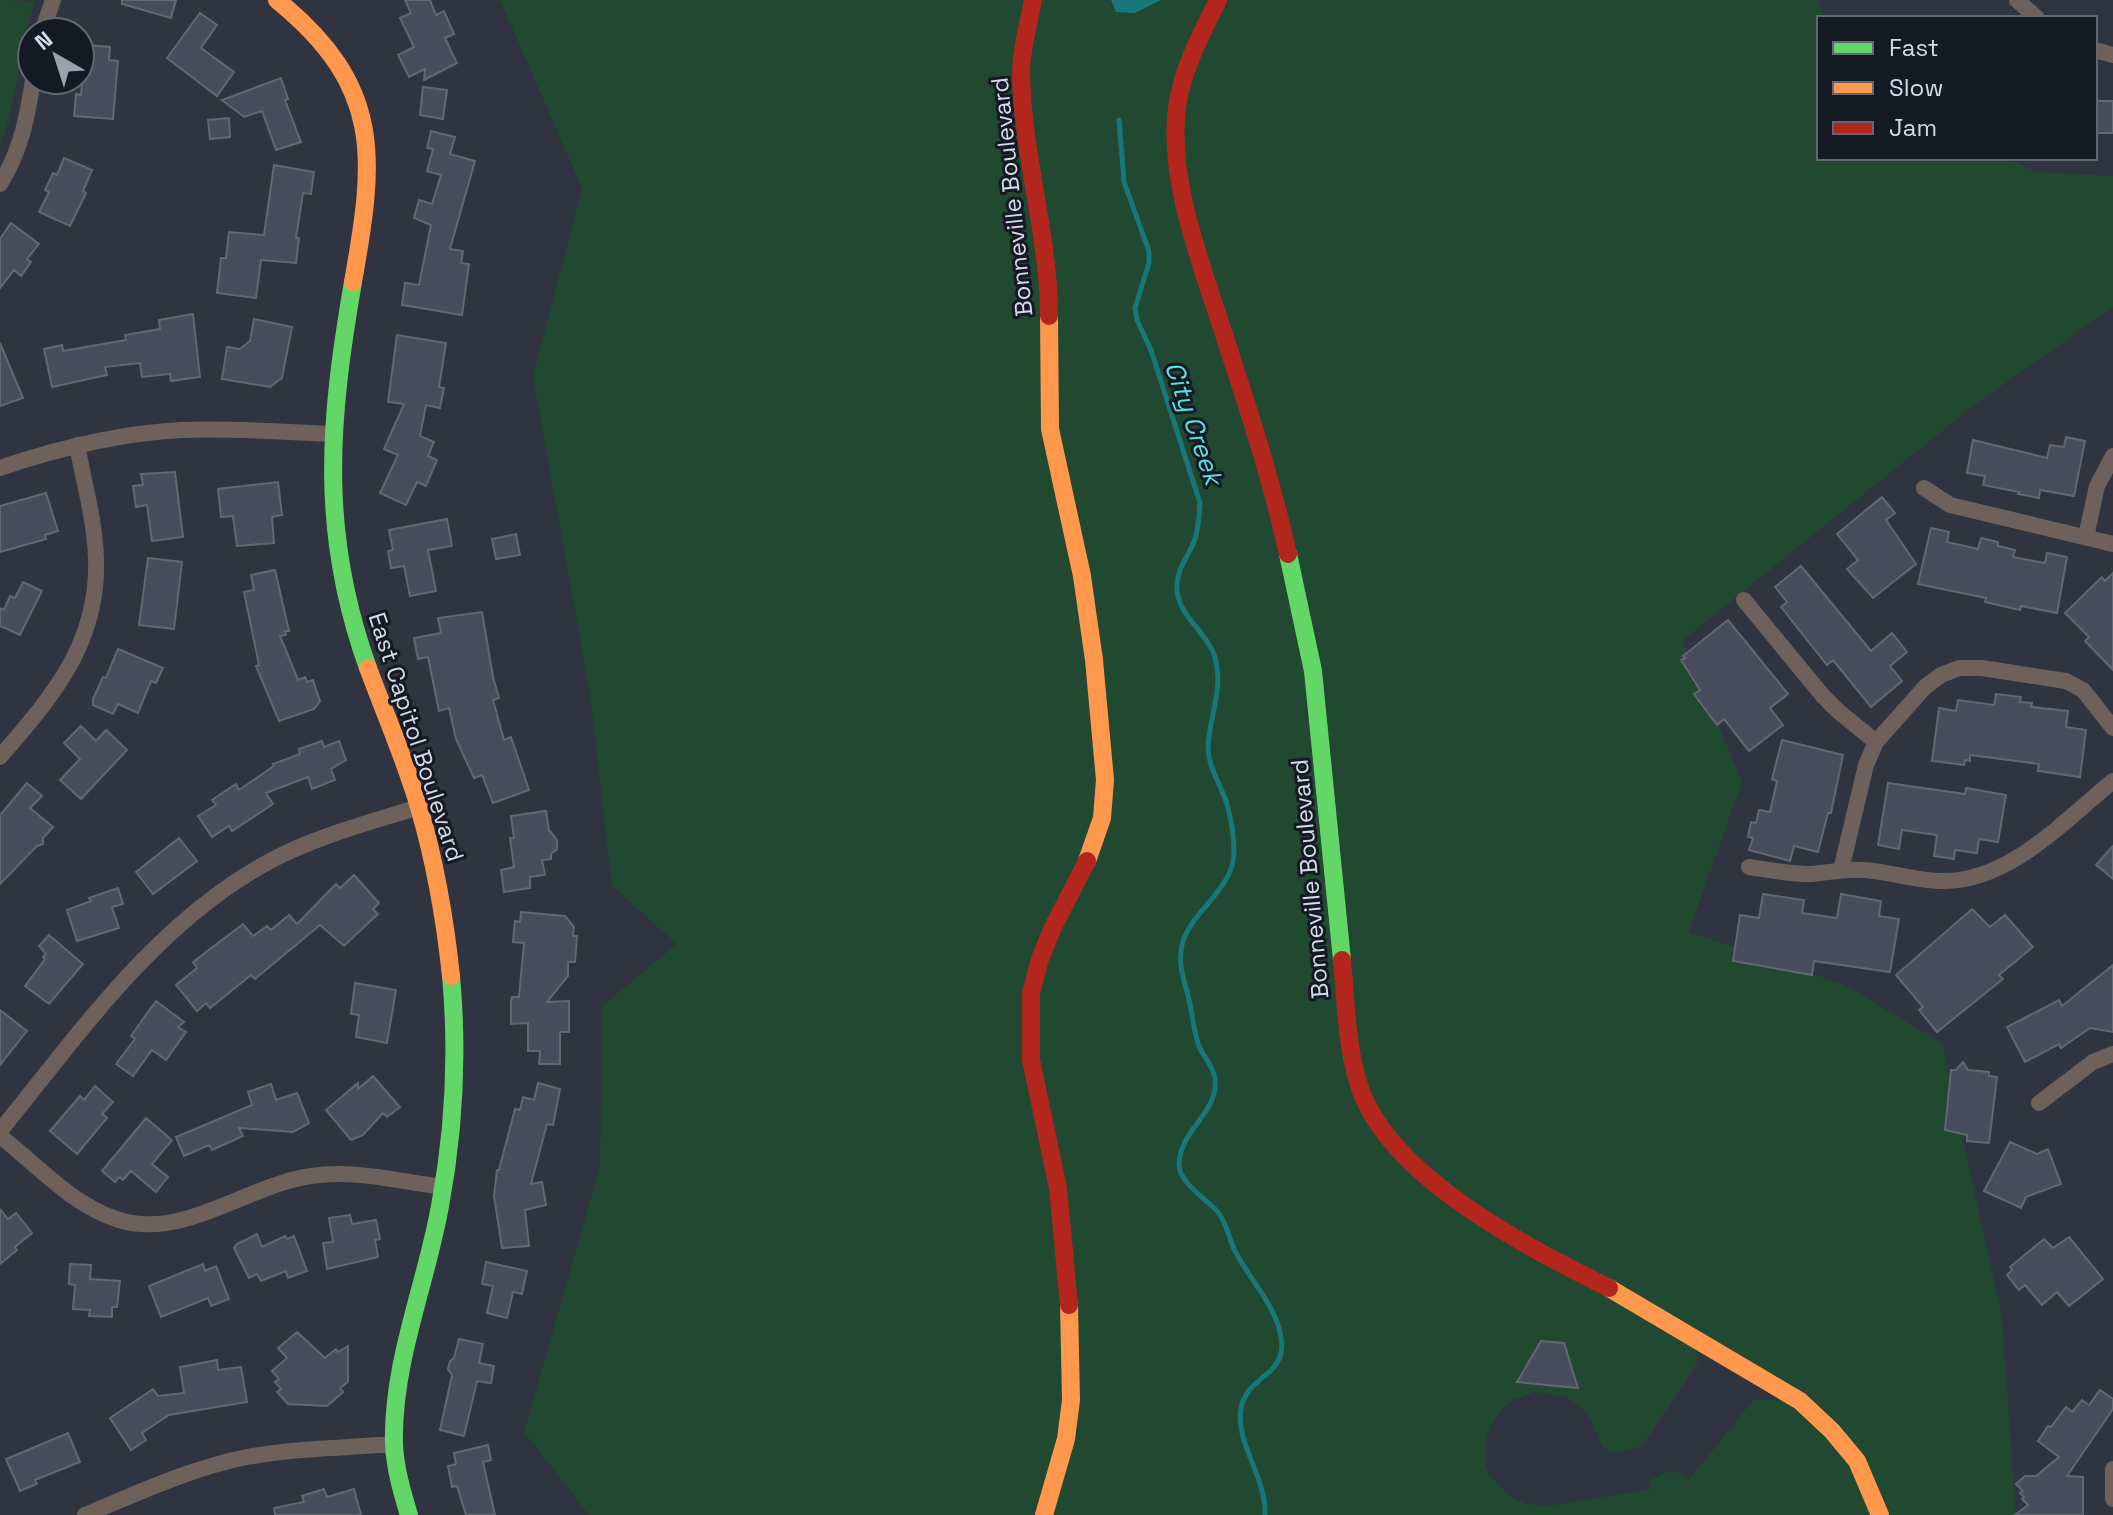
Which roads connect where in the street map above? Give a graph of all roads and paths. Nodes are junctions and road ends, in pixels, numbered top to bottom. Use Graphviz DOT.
graph roads {
  1 [pos="277,0"];
  2 [pos="1033,0"];
  3 [pos="1218,0"];
  4 [pos="2017,0"];
  5 [pos="2035,16"];
  6 [pos="31,96"];
  7 [pos="0,184"];
  8 [pos="331,434"];
  9 [pos="77,445"];
  10 [pos="2113,456"];
  11 [pos="0,468"];
  12 [pos="1924,488"];
  13 [pos="2086,537"];
  14 [pos="2113,544"];
  15 [pos="1744,600"];
  16 [pos="2113,728"];
  17 [pos="1876,742"];
  18 [pos="0,757"];
  19 [pos="2113,781"];
  20 [pos="419,807"];
  21 [pos="1749,867"];
  22 [pos="1841,870"];
  23 [pos="2113,1054"];
  24 [pos="2039,1103"];
  25 [pos="0,1134"];
  26 [pos="444,1187"];
  27 [pos="394,1444"];
  28 [pos="2113,1469"];
  29 [pos="2113,1499"];
  30 [pos="85,1515"];
  31 [pos="409,1515"];
  32 [pos="1044,1515"];
  33 [pos="1880,1515"];
  1 -- 8 [label="street, East Capitol Boulevard"];
  2 -- 32 [label="street, Bonneville Boulevard"];
  3 -- 33 [label="street, Bonneville Boulevard"];
  4 -- 5 [label="street"];
  6 -- 7 [label="street"];
  8 -- 9 [label="street"];
  8 -- 20 [label="street, East Capitol Boulevard"];
  9 -- 11 [label="street"];
  9 -- 18 [label="street"];
  10 -- 13 [label="street"];
  12 -- 13 [label="street"];
  13 -- 14 [label="street"];
  15 -- 17 [label="street"];
  16 -- 17 [label="street"];
  17 -- 22 [label="street"];
  19 -- 22 [label="street"];
  20 -- 25 [label="street"];
  20 -- 26 [label="street, East Capitol Boulevard"];
  21 -- 22 [label="street"];
  23 -- 24 [label="street"];
  25 -- 26 [label="street"];
  26 -- 27 [label="street, East Capitol Boulevard"];
  27 -- 30 [label="street"];
  27 -- 31 [label="street, East Capitol Boulevard"];
  28 -- 29 [label="street"];
}
